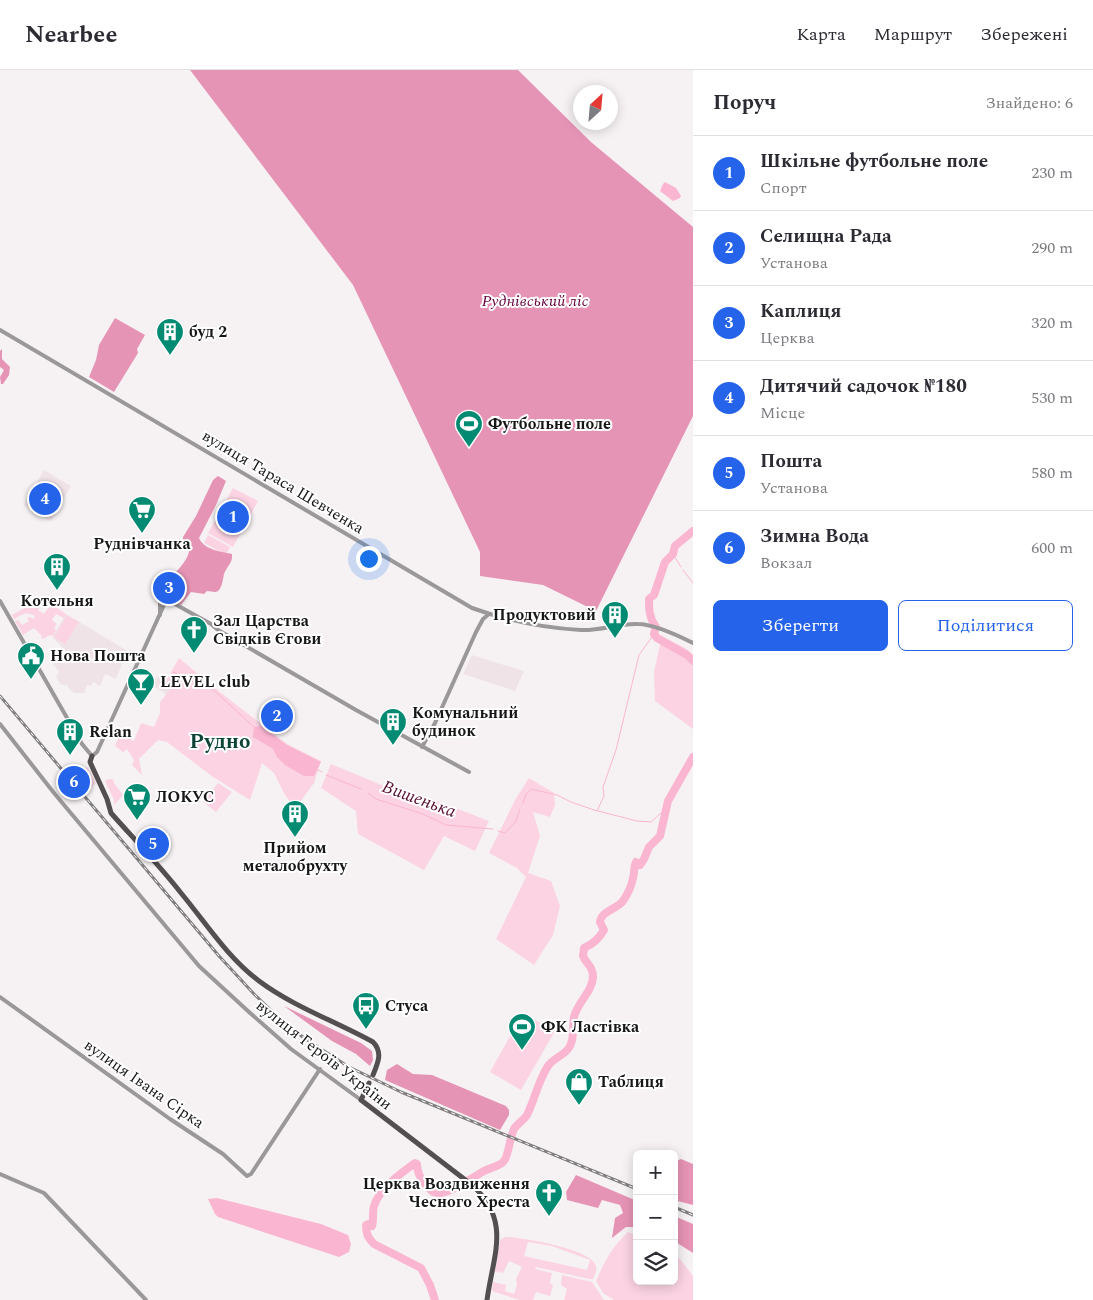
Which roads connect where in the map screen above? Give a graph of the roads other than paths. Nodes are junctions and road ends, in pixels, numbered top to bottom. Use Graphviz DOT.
graph roads {
  1 [pos="0,330"];
  2 [pos="0,601"];
  3 [pos="489,614"];
  4 [pos="693,643"];
  5 [pos="0,724"];
  6 [pos="422,747"];
  7 [pos="92,756"];
  8 [pos="469,772"];
  9 [pos="0,997"];
  10 [pos="320,1070"];
  11 [pos="374,1075"];
  12 [pos="369,1083"];
  13 [pos="361,1100"];
  14 [pos="0,1174"];
  15 [pos="146,1300"];
  16 [pos="487,1300"];
  1 -- 3 [label="street, вулиця Тараса Шевченка"];
  2 -- 7 [label="street"];
  3 -- 4 [label="street, вулиця Тараса Шевченка"];
  3 -- 6 [label="street"];
  5 -- 10 [label="street, вулиця Героїв України"];
  6 -- 7 [label="street"];
  6 -- 8 [label="street"];
  7 -- 11 [label="main road"];
  9 -- 10 [label="street, вулиця Івана Сірка"];
  10 -- 13 [label="street, вулиця Героїв України"];
  12 -- 13 [label="main road"];
  13 -- 16 [label="main road, вулиця Героїв України"];
  14 -- 15 [label="street"];
}
